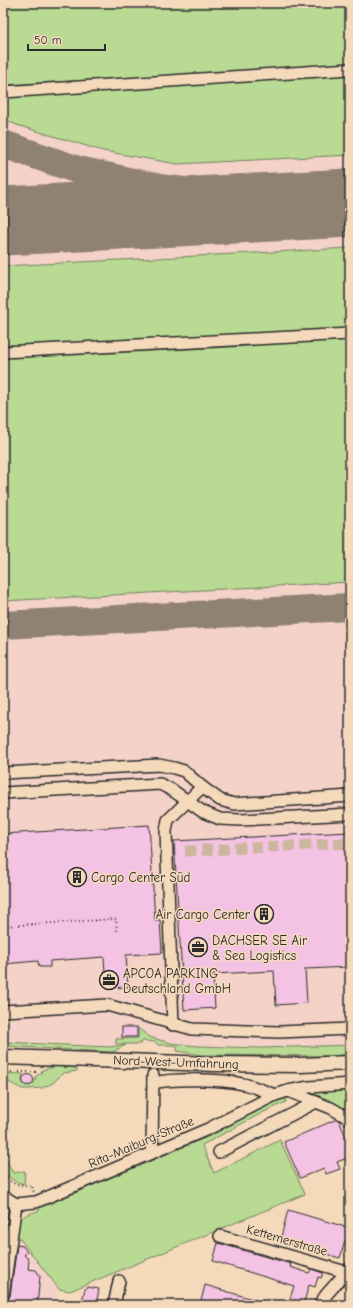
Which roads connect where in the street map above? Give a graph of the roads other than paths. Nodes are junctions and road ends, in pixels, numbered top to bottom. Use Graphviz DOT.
graph roads {
  1 [pos="350,69"];
  2 [pos="3,92"];
  3 [pos="350,334"];
  4 [pos="3,352"];
  5 [pos="3,773"];
  6 [pos="202,787"];
  7 [pos="3,793"];
  8 [pos="350,796"];
  9 [pos="186,801"];
  10 [pos="350,814"];
  11 [pos="3,1011"];
  12 [pos="174,1025"];
  13 [pos="350,1029"];
  14 [pos="3,1057"];
  15 [pos="350,1063"];
  16 [pos="350,1084"];
  17 [pos="288,1091"];
  18 [pos="275,1095"];
  19 [pos="316,1102"];
  20 [pos="350,1119"];
  21 [pos="219,1152"];
  22 [pos="152,1153"];
  23 [pos="3,1196"];
  24 [pos="16,1204"];
  25 [pos="220,1236"];
  26 [pos="348,1270"];
  27 [pos="119,1281"];
  28 [pos="3,1295"];
  29 [pos="114,1305"];
  30 [pos="319,1305"];
  1 -- 2 [label="street"];
  3 -- 4 [label="street"];
  5 -- 6 [label="street"];
  6 -- 8 [label="street"];
  6 -- 9 [label="street"];
  7 -- 9 [label="street"];
  9 -- 10 [label="street"];
  9 -- 12 [label="street"];
  11 -- 12 [label="street"];
  12 -- 13 [label="street"];
  14 -- 15 [label="main road, Nord-West-Umfahrung"];
  16 -- 17 [label="street, Rita-Maiburg-Straße"];
  17 -- 18 [label="street, Rita-Maiburg-Straße"];
  17 -- 19 [label="street"];
  18 -- 22 [label="street, Rita-Maiburg-Straße"];
  18 -- 22 [label="street"];
  19 -- 20 [label="street"];
  19 -- 21 [label="street"];
  22 -- 24 [label="street, Rita-Maiburg-Straße"];
  23 -- 24 [label="street"];
  24 -- 28 [label="street"];
  25 -- 26 [label="street, Kettemerstraße"];
  26 -- 30 [label="street, Kettemerstraße"];
  27 -- 29 [label="street"];
}
